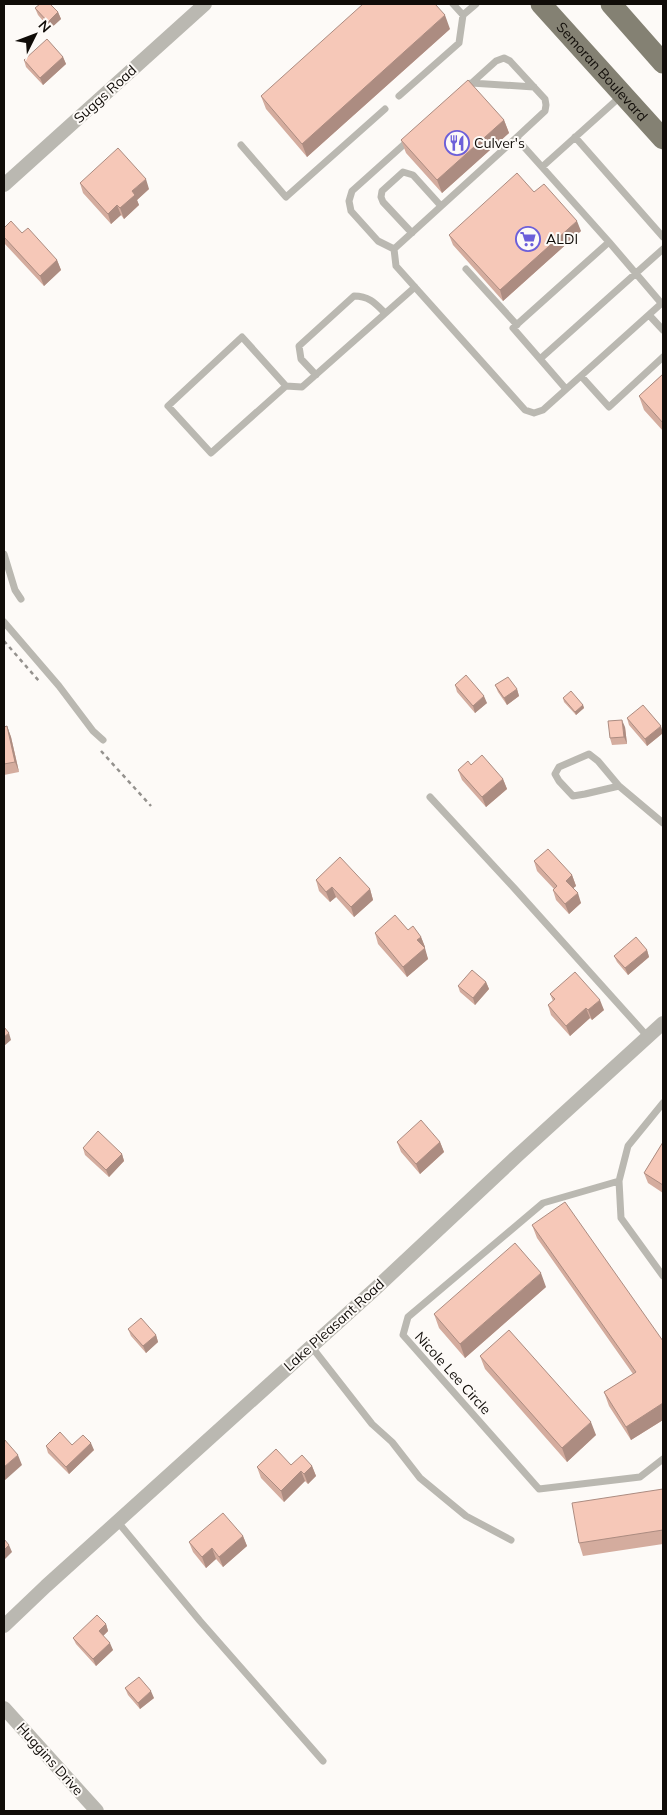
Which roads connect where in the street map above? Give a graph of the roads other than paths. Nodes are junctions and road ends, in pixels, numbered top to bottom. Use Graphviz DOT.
graph roads {
  1 [pos="206,4"];
  2 [pos="452,4"];
  3 [pos="476,4"];
  4 [pos="541,4"];
  5 [pos="611,4"];
  6 [pos="463,15"];
  7 [pos="663,63"];
  8 [pos="471,83"];
  9 [pos="534,87"];
  10 [pos="623,94"];
  11 [pos="399,96"];
  12 [pos="457,96"];
  13 [pos="385,109"];
  14 [pos="415,134"];
  15 [pos="575,137"];
  16 [pos="516,138"];
  17 [pos="663,140"];
  18 [pos="240,145"];
  19 [pos="542,167"];
  20 [pos="4,185"];
  21 [pos="442,206"];
  22 [pos="412,233"];
  23 [pos="663,237"];
  24 [pos="609,242"];
  25 [pos="663,249"];
  26 [pos="394,250"];
  27 [pos="466,269"];
  28 [pos="636,274"];
  29 [pos="415,287"];
  30 [pos="662,303"];
  31 [pos="385,313"];
  32 [pos="649,315"];
  33 [pos="517,324"];
  34 [pos="663,330"];
  35 [pos="663,357"];
  36 [pos="540,359"];
  37 [pos="316,375"];
  38 [pos="581,376"];
  39 [pos="286,386"];
  40 [pos="566,389"];
  41 [pos="4,554"];
  42 [pos="21,598"];
  43 [pos="4,622"];
  44 [pos="103,740"];
  45 [pos="619,786"];
  46 [pos="430,797"];
  47 [pos="663,824"];
  48 [pos="663,1023"];
  49 [pos="648,1037"];
  50 [pos="663,1103"];
  51 [pos="619,1181"];
  52 [pos="663,1276"];
  53 [pos="311,1346"];
  54 [pos="663,1459"];
  55 [pos="117,1521"];
  56 [pos="510,1540"];
  57 [pos="4,1626"];
  58 [pos="4,1708"];
  59 [pos="323,1761"];
  60 [pos="97,1811"];
  1 -- 20 [label="street, Suggs Road"];
  2 -- 6 [label="lane"];
  3 -- 6 [label="lane"];
  4 -- 10 [label="main road, Semoran Boulevard"];
  5 -- 7 [label="main road"];
  6 -- 11 [label="lane"];
  8 -- 9 [label="lane"];
  8 -- 9 [label="lane"];
  8 -- 12 [label="lane"];
  9 -- 16 [label="lane"];
  10 -- 15 [label="lane"];
  10 -- 17 [label="main road, Semoran Boulevard"];
  13 -- 18 [label="lane"];
  14 -- 26 [label="lane"];
  15 -- 19 [label="lane"];
  15 -- 23 [label="lane"];
  16 -- 19 [label="lane"];
  16 -- 21 [label="lane"];
  19 -- 24 [label="lane"];
  21 -- 22 [label="lane"];
  21 -- 22 [label="lane"];
  22 -- 26 [label="lane"];
  24 -- 28 [label="lane"];
  24 -- 33 [label="lane"];
  25 -- 28 [label="lane"];
  26 -- 29 [label="lane"];
  27 -- 33 [label="lane"];
  28 -- 30 [label="lane"];
  28 -- 36 [label="lane"];
  29 -- 31 [label="lane"];
  29 -- 40 [label="lane"];
  30 -- 32 [label="lane"];
  31 -- 37 [label="lane"];
  31 -- 37 [label="lane"];
  32 -- 34 [label="lane"];
  32 -- 38 [label="lane"];
  33 -- 36 [label="lane"];
  35 -- 38 [label="lane"];
  36 -- 40 [label="lane"];
  37 -- 39 [label="lane"];
  38 -- 40 [label="lane"];
  39 -- 39 [label="lane"];
  41 -- 42 [label="lane"];
  43 -- 44 [label="lane"];
  45 -- 45 [label="lane"];
  45 -- 47 [label="lane"];
  46 -- 49 [label="lane"];
  48 -- 49 [label="street, Lake Pleasant Road"];
  49 -- 53 [label="street, Lake Pleasant Road"];
  50 -- 51 [label="lane"];
  51 -- 52 [label="lane"];
  51 -- 54 [label="lane, Nicole Lee Circle"];
  53 -- 55 [label="street, Lake Pleasant Road"];
  53 -- 56 [label="lane"];
  55 -- 57 [label="street, Lake Pleasant Road"];
  55 -- 59 [label="lane"];
  58 -- 60 [label="street, Huggins Drive"];
}
